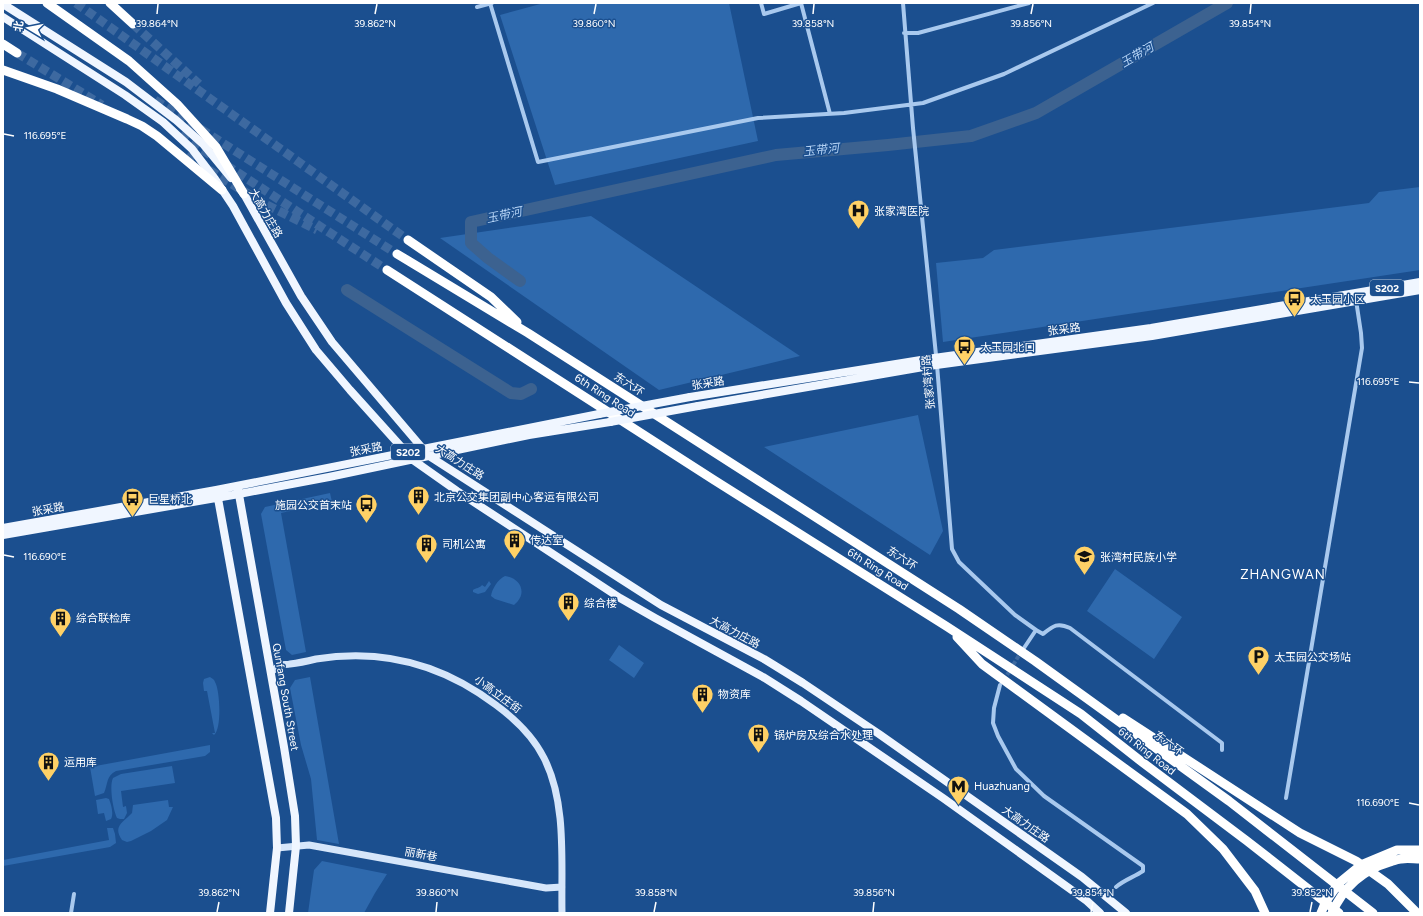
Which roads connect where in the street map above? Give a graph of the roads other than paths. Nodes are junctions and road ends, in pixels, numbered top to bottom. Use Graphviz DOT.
graph roads {
  1 [pos="47,3"];
  2 [pos="110,3"];
  3 [pos="491,3"];
  4 [pos="762,3"];
  5 [pos="903,3"];
  6 [pos="1029,3"];
  7 [pos="1153,3"];
  8 [pos="3,4"];
  9 [pos="477,7"];
  10 [pos="3,17"];
  11 [pos="133,24"];
  12 [pos="904,33"];
  13 [pos="3,44"];
  14 [pos="17,53"];
  15 [pos="3,70"];
  16 [pos="911,106"];
  17 [pos="830,114"];
  18 [pos="222,190"];
  19 [pos="244,194"];
  20 [pos="408,240"];
  21 [pos="397,254"];
  22 [pos="387,270"];
  23 [pos="1420,282"];
  24 [pos="1420,290"];
  25 [pos="1355,298"];
  26 [pos="528,333"];
  27 [pos="936,361"];
  28 [pos="422,449"];
  29 [pos="406,452"];
  30 [pos="429,456"];
  31 [pos="413,460"];
  32 [pos="464,478"];
  33 [pos="239,490"];
  34 [pos="457,491"];
  35 [pos="217,494"];
  36 [pos="3,528"];
  37 [pos="3,535"];
  38 [pos="946,626"];
  39 [pos="1036,630"];
  40 [pos="1024,648"];
  41 [pos="1034,661"];
  42 [pos="271,672"];
  43 [pos="1000,685"];
  44 [pos="1222,750"];
  45 [pos="1286,798"];
  46 [pos="296,846"];
  47 [pos="277,848"];
  48 [pos="1420,850"];
  49 [pos="1420,859"];
  50 [pos="562,887"];
  51 [pos="1116,887"];
  52 [pos="74,894"];
  53 [pos="71,913"];
  54 [pos="270,913"];
  55 [pos="289,913"];
  56 [pos="562,913"];
  57 [pos="1100,913"];
  58 [pos="1126,913"];
  59 [pos="1265,913"];
  60 [pos="1321,913"];
  61 [pos="1332,913"];
  62 [pos="1339,913"];
  63 [pos="1373,913"];
  64 [pos="1417,913"];
  1 -- 19 [label="highway"];
  2 -- 11 [label="highway"];
  3 -- 9 [label="street"];
  3 -- 17 [label="street"];
  4 -- 17 [label="street"];
  5 -- 12 [label="street, 张家湾村路"];
  6 -- 12 [label="street"];
  7 -- 16 [label="street"];
  8 -- 19 [label="main road, 大高力庄路"];
  10 -- 18 [label="main road"];
  12 -- 16 [label="street, 张家湾村路"];
  13 -- 14 [label="highway"];
  15 -- 18 [label="highway"];
  16 -- 17 [label="street"];
  16 -- 27 [label="street, 张家湾村路"];
  18 -- 29 [label="main road"];
  19 -- 28 [label="main road, 大高力庄路"];
  20 -- 26 [label="highway"];
  21 -- 26 [label="highway, 东六环"];
  22 -- 38 [label="highway, 6th Ring Road"];
  23 -- 25 [label="main road, 张采路 / S202"];
  24 -- 25 [label="main road, 张采路 / S202"];
  25 -- 27 [label="main road, 张采路 / S202"];
  25 -- 45 [label="street"];
  26 -- 41 [label="highway, 东六环"];
  27 -- 28 [label="main road, 张采路 / S202, bridge"];
  27 -- 30 [label="main road, 张采路 / S202, bridge"];
  27 -- 39 [label="street, 张家湾村路"];
  28 -- 29 [label="main road, 张采路 / S202"];
  28 -- 30 [label="main road, 大高力庄路"];
  29 -- 31 [label="main road"];
  29 -- 33 [label="main road, 张采路 / S202"];
  30 -- 31 [label="main road, 张采路 / S202"];
  30 -- 32 [label="main road, 大高力庄路"];
  31 -- 33 [label="main road, 张采路 / S202"];
  31 -- 34 [label="main road"];
  32 -- 34 [label="main road"];
  32 -- 58 [label="main road, 大高力庄路"];
  33 -- 35 [label="main road, 张采路 / S202"];
  33 -- 42 [label="main road, Qunfang South Street"];
  34 -- 57 [label="main road"];
  35 -- 36 [label="main road, 张采路 / S202"];
  35 -- 37 [label="main road, 张采路 / S202"];
  35 -- 47 [label="main road"];
  38 -- 59 [label="highway"];
  38 -- 62 [label="highway, 6th Ring Road"];
  39 -- 40 [label="street"];
  39 -- 44 [label="street"];
  41 -- 63 [label="highway, 东六环"];
  41 -- 64 [label="highway"];
  42 -- 46 [label="main road, Qunfang South Street"];
  42 -- 50 [label="street, 小高立庄街"];
  43 -- 51 [label="street"];
  46 -- 47 [label="street, 丽新巷"];
  46 -- 50 [label="street, 丽新巷"];
  46 -- 55 [label="main road, Qunfang South Street"];
  47 -- 54 [label="main road"];
  48 -- 60 [label="highway, bridge"];
  49 -- 61 [label="highway, bridge"];
  50 -- 56 [label="street, 小高立庄街"];
  52 -- 53 [label="street"];
}
